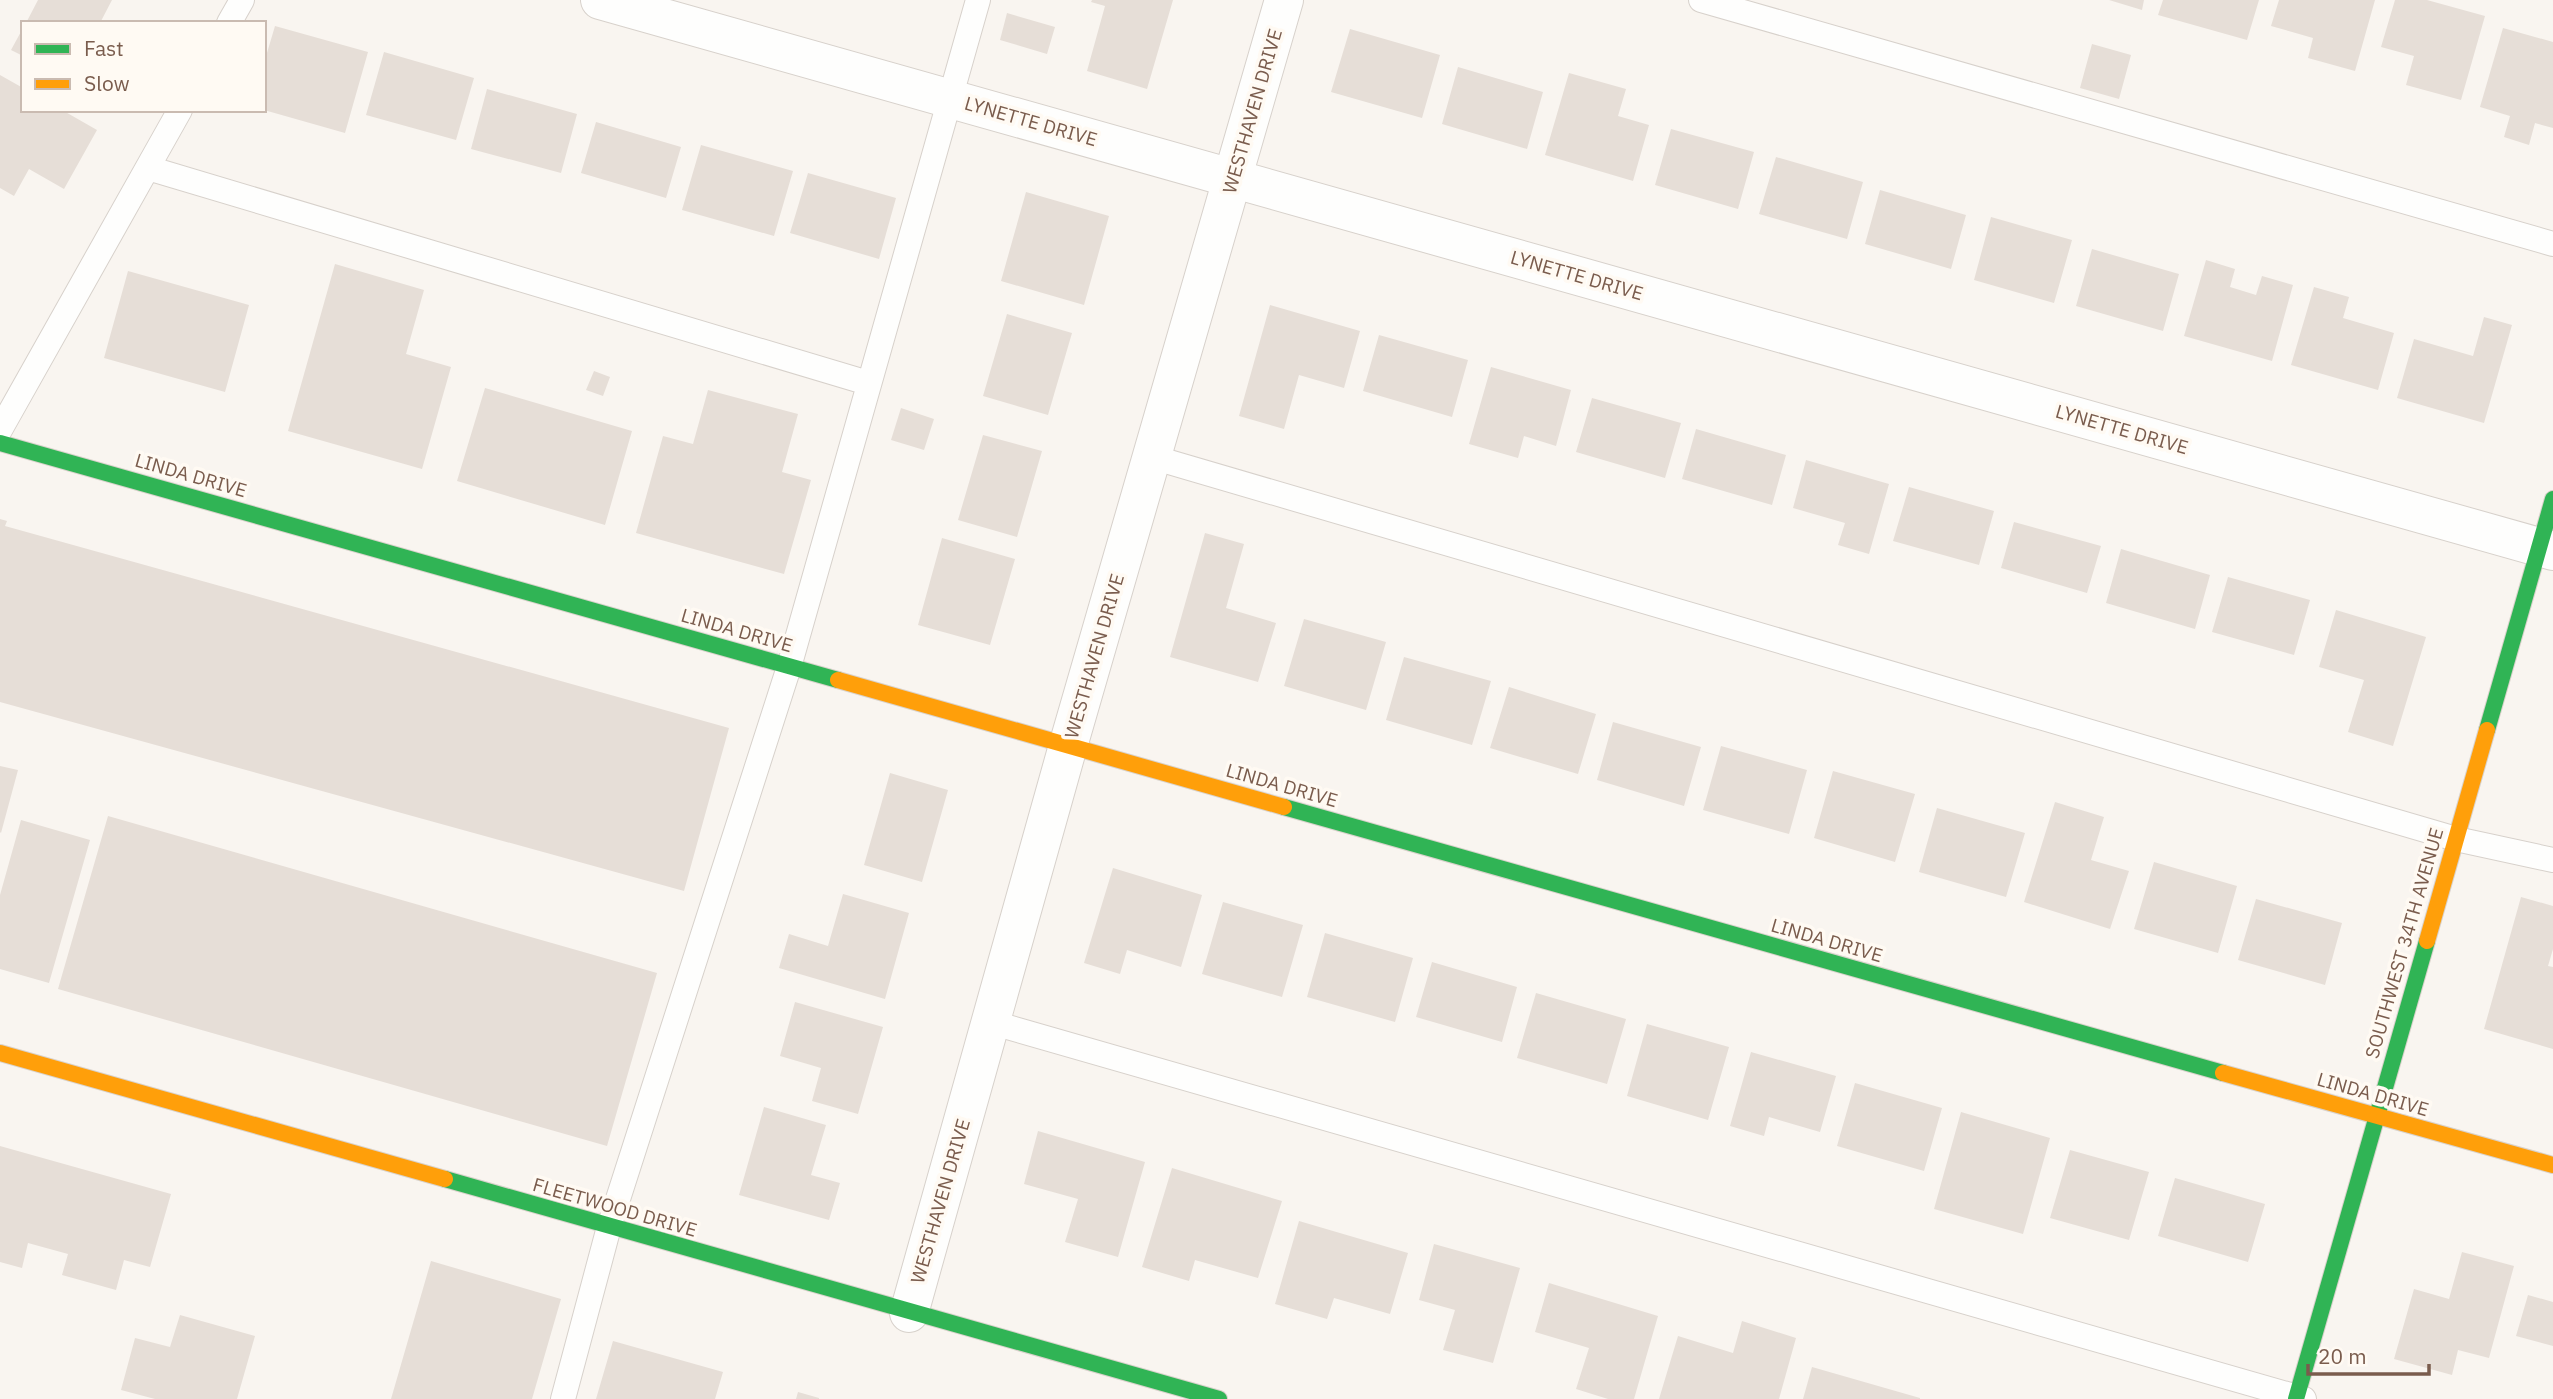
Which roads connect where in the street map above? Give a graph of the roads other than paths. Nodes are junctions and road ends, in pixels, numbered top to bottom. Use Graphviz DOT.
graph roads {
  1 [pos="242,0"];
  2 [pos="600,0"];
  3 [pos="978,0"];
  4 [pos="1284,0"];
  5 [pos="1701,0"];
  6 [pos="230,21"];
  7 [pos="948,98"];
  8 [pos="179,112"];
  9 [pos="148,168"];
  10 [pos="1233,178"];
  11 [pos="2553,244"];
  12 [pos="868,383"];
  13 [pos="0,430"];
  14 [pos="0,443"];
  15 [pos="1152,457"];
  16 [pos="2553,499"];
  17 [pos="2546,549"];
  18 [pos="789,667"];
  19 [pos="1068,746"];
  20 [pos="2456,839"];
  21 [pos="2553,860"];
  22 [pos="990,1022"];
  23 [pos="0,1053"];
  24 [pos="2376,1117"];
  25 [pos="2553,1165"];
  26 [pos="609,1227"];
  27 [pos="909,1313"];
  28 [pos="2299,1398"];
  29 [pos="563,1399"];
  30 [pos="1219,1399"];
  1 -- 6 [label="lane"];
  2 -- 7 [label="street, LYNETTE DRIVE"];
  3 -- 7 [label="lane"];
  4 -- 10 [label="street, WESTHAVEN DRIVE"];
  5 -- 11 [label="lane"];
  7 -- 10 [label="street, LYNETTE DRIVE"];
  7 -- 12 [label="lane"];
  8 -- 9 [label="lane"];
  9 -- 12 [label="lane"];
  9 -- 13 [label="lane"];
  10 -- 15 [label="street, WESTHAVEN DRIVE"];
  10 -- 17 [label="street, LYNETTE DRIVE"];
  12 -- 18 [label="lane"];
  14 -- 18 [label="street, LINDA DRIVE"];
  15 -- 19 [label="street, WESTHAVEN DRIVE"];
  15 -- 20 [label="lane"];
  16 -- 17 [label="street, SOUTHWEST 34TH AVENUE"];
  17 -- 20 [label="street, SOUTHWEST 34TH AVENUE"];
  18 -- 19 [label="street, LINDA DRIVE"];
  18 -- 26 [label="lane"];
  19 -- 22 [label="street, WESTHAVEN DRIVE"];
  19 -- 24 [label="street, LINDA DRIVE"];
  20 -- 21 [label="lane"];
  20 -- 24 [label="street, SOUTHWEST 34TH AVENUE"];
  22 -- 27 [label="street, WESTHAVEN DRIVE"];
  22 -- 28 [label="lane"];
  23 -- 26 [label="street, FLEETWOOD DRIVE"];
  24 -- 25 [label="street, LINDA DRIVE"];
  24 -- 28 [label="street, SOUTHWEST 34TH AVENUE"];
  26 -- 27 [label="street, FLEETWOOD DRIVE"];
  26 -- 29 [label="lane"];
  27 -- 30 [label="street, FLEETWOOD DRIVE"];
}
